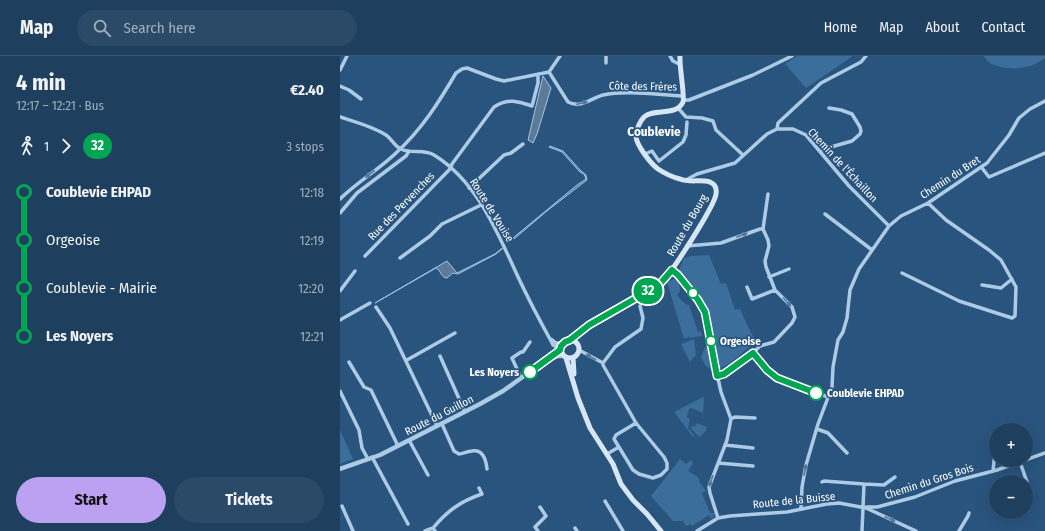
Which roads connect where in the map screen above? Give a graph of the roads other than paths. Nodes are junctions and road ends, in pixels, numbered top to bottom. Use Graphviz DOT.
graph roads {
  1 [pos="347,56"];
  2 [pos="560,56"];
  3 [pos="606,56"];
  4 [pos="670,56"];
  5 [pos="680,56"];
  6 [pos="792,56"];
  7 [pos="866,56"];
  8 [pos="606,63"];
  9 [pos="680,64"];
  10 [pos="340,70"];
  11 [pos="549,72"];
  12 [pos="538,74"];
  13 [pos="340,86"];
  14 [pos="361,99"];
  15 [pos="683,99"];
  16 [pos="1045,101"];
  17 [pos="678,108"];
  18 [pos="829,108"];
  19 [pos="340,118"];
  20 [pos="686,122"];
  21 [pos="777,129"];
  22 [pos="524,144"];
  23 [pos="400,149"];
  24 [pos="409,151"];
  25 [pos="821,152"];
  26 [pos="1045,153"];
  27 [pos="645,154"];
  28 [pos="743,155"];
  29 [pos="982,168"];
  30 [pos="450,169"];
  31 [pos="686,181"];
  32 [pos="469,188"];
  33 [pos="768,194"];
  34 [pos="340,199"];
  35 [pos="928,203"];
  36 [pos="481,205"];
  37 [pos="340,213"];
  38 [pos="825,214"];
  39 [pos="889,226"];
  40 [pos="764,230"];
  41 [pos="687,246"];
  42 [pos="872,250"];
  43 [pos="365,256"];
  44 [pos="400,258"];
  45 [pos="789,269"];
  46 [pos="672,270"];
  47 [pos="355,271"];
  48 [pos="902,273"];
  49 [pos="770,277"];
  50 [pos="1012,279"];
  51 [pos="982,285"];
  52 [pos="747,287"];
  53 [pos="775,290"];
  54 [pos="340,292"];
  55 [pos="370,303"];
  56 [pos="640,306"];
  57 [pos="376,307"];
  58 [pos="607,315"];
  59 [pos="340,320"];
  60 [pos="455,333"];
  61 [pos="548,335"];
  62 [pos="570,340"];
  63 [pos="530,342"];
  64 [pos="563,343"];
  65 [pos="578,347"];
  66 [pos="560,349"];
  67 [pos="753,353"];
  68 [pos="440,356"];
  69 [pos="565,357"];
  70 [pos="573,358"];
  71 [pos="407,360"];
  72 [pos="349,362"];
  73 [pos="603,363"];
  74 [pos="541,364"];
  75 [pos="717,376"];
  76 [pos="522,378"];
  77 [pos="340,391"];
  78 [pos="828,397"];
  79 [pos="578,398"];
  80 [pos="465,412"];
  81 [pos="755,418"];
  82 [pos="731,419"];
  83 [pos="636,423"];
  84 [pos="442,424"];
  85 [pos="437,426"];
  86 [pos="817,429"];
  87 [pos="410,440"];
  88 [pos="725,444"];
  89 [pos="398,446"];
  90 [pos="619,447"];
  91 [pos="753,448"];
  92 [pos="848,453"];
  93 [pos="1045,453"];
  94 [pos="606,454"];
  95 [pos="1033,457"];
  96 [pos="370,458"];
  97 [pos="718,463"];
  98 [pos="753,466"];
  99 [pos="993,467"];
  100 [pos="1005,467"];
  101 [pos="340,469"];
  102 [pos="487,469"];
  103 [pos="993,471"];
  104 [pos="428,475"];
  105 [pos="895,477"];
  106 [pos="822,482"];
  107 [pos="864,484"];
  108 [pos="478,488"];
  109 [pos="605,501"];
  110 [pos="342,506"];
  111 [pos="540,507"];
  112 [pos="863,508"];
  113 [pos="801,509"];
  114 [pos="968,513"];
  115 [pos="718,518"];
  116 [pos="408,524"];
  117 [pos="434,530"];
  118 [pos="353,531"];
  119 [pos="425,531"];
  120 [pos="538,531"];
  121 [pos="624,531"];
  122 [pos="661,531"];
  123 [pos="697,531"];
  124 [pos="862,531"];
  125 [pos="916,531"];
  126 [pos="959,531"];
  1 -- 10 [label="street"];
  2 -- 11 [label="street"];
  3 -- 8 [label="street"];
  4 -- 9 [label="street"];
  5 -- 9 [label="main road"];
  6 -- 15 [label="street, Côte des Frères"];
  7 -- 21 [label="street"];
  9 -- 15 [label="main road"];
  11 -- 12 [label="street"];
  11 -- 15 [label="street, Côte des Frères, one-way"];
  12 -- 23 [label="street"];
  12 -- 30 [label="street, Rue des Pervenches"];
  13 -- 14 [label="street"];
  15 -- 17 [label="main road"];
  16 -- 29 [label="street, Chemin du Bret"];
  17 -- 27 [label="main road, Route du Bourg"];
  17 -- 28 [label="street"];
  18 -- 25 [label="street"];
  19 -- 23 [label="street"];
  20 -- 27 [label="street"];
  21 -- 25 [label="street, Chemin de l'Échaillon"];
  21 -- 28 [label="street"];
  22 -- 32 [label="street"];
  23 -- 24 [label="street, Route de Vouise"];
  23 -- 34 [label="street, one-way"];
  24 -- 30 [label="street, Route de Vouise"];
  24 -- 37 [label="street"];
  25 -- 39 [label="street, Chemin de l'Échaillon"];
  26 -- 29 [label="street"];
  27 -- 31 [label="main road, Route du Bourg"];
  28 -- 31 [label="street"];
  29 -- 35 [label="street, Chemin du Bret"];
  30 -- 32 [label="street, Route de Vouise"];
  30 -- 43 [label="street, Rue des Pervenches"];
  31 -- 41 [label="main road, Route du Bourg"];
  32 -- 36 [label="street, Route de Vouise"];
  33 -- 40 [label="street"];
  35 -- 39 [label="street, Chemin du Bret"];
  35 -- 50 [label="street"];
  36 -- 44 [label="street"];
  36 -- 61 [label="street, Route de Vouise"];
  38 -- 42 [label="street"];
  39 -- 42 [label="street, Chemin du Bret"];
  41 -- 40 [label="street, one-way"];
  40 -- 49 [label="street"];
  41 -- 46 [label="main road, Route du Bourg"];
  42 -- 78 [label="street, Chemin du Bret"];
  45 -- 49 [label="street"];
  46 -- 58 [label="main road, Route du Bourg"];
  46 -- 75 [label="street"];
  47 -- 54 [label="street"];
  48 -- 50 [label="street"];
  49 -- 53 [label="street"];
  50 -- 51 [label="street"];
  52 -- 53 [label="street"];
  53 -- 67 [label="street, one-way"];
  55 -- 59 [label="street"];
  56 -- 73 [label="street"];
  57 -- 71 [label="street"];
  58 -- 62 [label="main road, Route du Bourg"];
  58 -- 65 [label="main road, Route du Bourg"];
  60 -- 71 [label="street"];
  61 -- 64 [label="street"];
  61 -- 66 [label="street, Route de Vouise"];
  62 -- 64 [label="main road"];
  62 -- 65 [label="main road"];
  63 -- 76 [label="street"];
  64 -- 66 [label="main road"];
  65 -- 70 [label="main road"];
  73 -- 65 [label="street, one-way"];
  66 -- 69 [label="main road"];
  66 -- 74 [label="street, Route du Guillon"];
  67 -- 75 [label="street"];
  67 -- 78 [label="street"];
  68 -- 80 [label="street"];
  69 -- 70 [label="main road"];
  69 -- 74 [label="street, Route du Guillon"];
  69 -- 79 [label="main road"];
  70 -- 79 [label="main road"];
  71 -- 85 [label="street"];
  72 -- 89 [label="street"];
  73 -- 83 [label="street"];
  74 -- 76 [label="street, Route du Guillon"];
  75 -- 82 [label="street"];
  76 -- 80 [label="street, Route du Guillon"];
  77 -- 96 [label="street"];
  78 -- 86 [label="street, Chemin du Bret"];
  79 -- 94 [label="main road"];
  80 -- 84 [label="street, Route du Guillon"];
  81 -- 82 [label="street"];
  82 -- 88 [label="street"];
  83 -- 90 [label="street"];
  83 -- 90 [label="street"];
  84 -- 85 [label="street, Route du Guillon"];
  84 -- 102 [label="street"];
  85 -- 87 [label="street, Route du Guillon"];
  86 -- 92 [label="street"];
  113 -- 86 [label="street, Chemin du Bret, one-way"];
  87 -- 89 [label="street, Route du Guillon"];
  87 -- 104 [label="street"];
  88 -- 91 [label="street"];
  88 -- 97 [label="street"];
  89 -- 96 [label="street, Route du Guillon"];
  90 -- 94 [label="street"];
  93 -- 95 [label="street, Chemin du Gros Bois"];
  94 -- 122 [label="main road"];
  96 -- 101 [label="street, Route du Guillon"];
  96 -- 116 [label="street"];
  97 -- 98 [label="street"];
  97 -- 115 [label="street, one-way"];
  99 -- 103 [label="street"];
  100 -- 103 [label="street, Chemin du Gros Bois"];
  103 -- 112 [label="street, Chemin du Gros Bois"];
  105 -- 107 [label="street"];
  106 -- 107 [label="street"];
  107 -- 112 [label="street"];
  108 -- 117 [label="street"];
  109 -- 121 [label="street"];
  110 -- 118 [label="street"];
  111 -- 120 [label="street"];
  112 -- 113 [label="street, Route de la Buisse"];
  112 -- 124 [label="street"];
  112 -- 125 [label="street, Route de la Buisse, one-way"];
  113 -- 115 [label="street, Route de la Buisse"];
  114 -- 126 [label="street"];
  115 -- 123 [label="street, Route de la Buisse"];
  117 -- 119 [label="street"];
}
